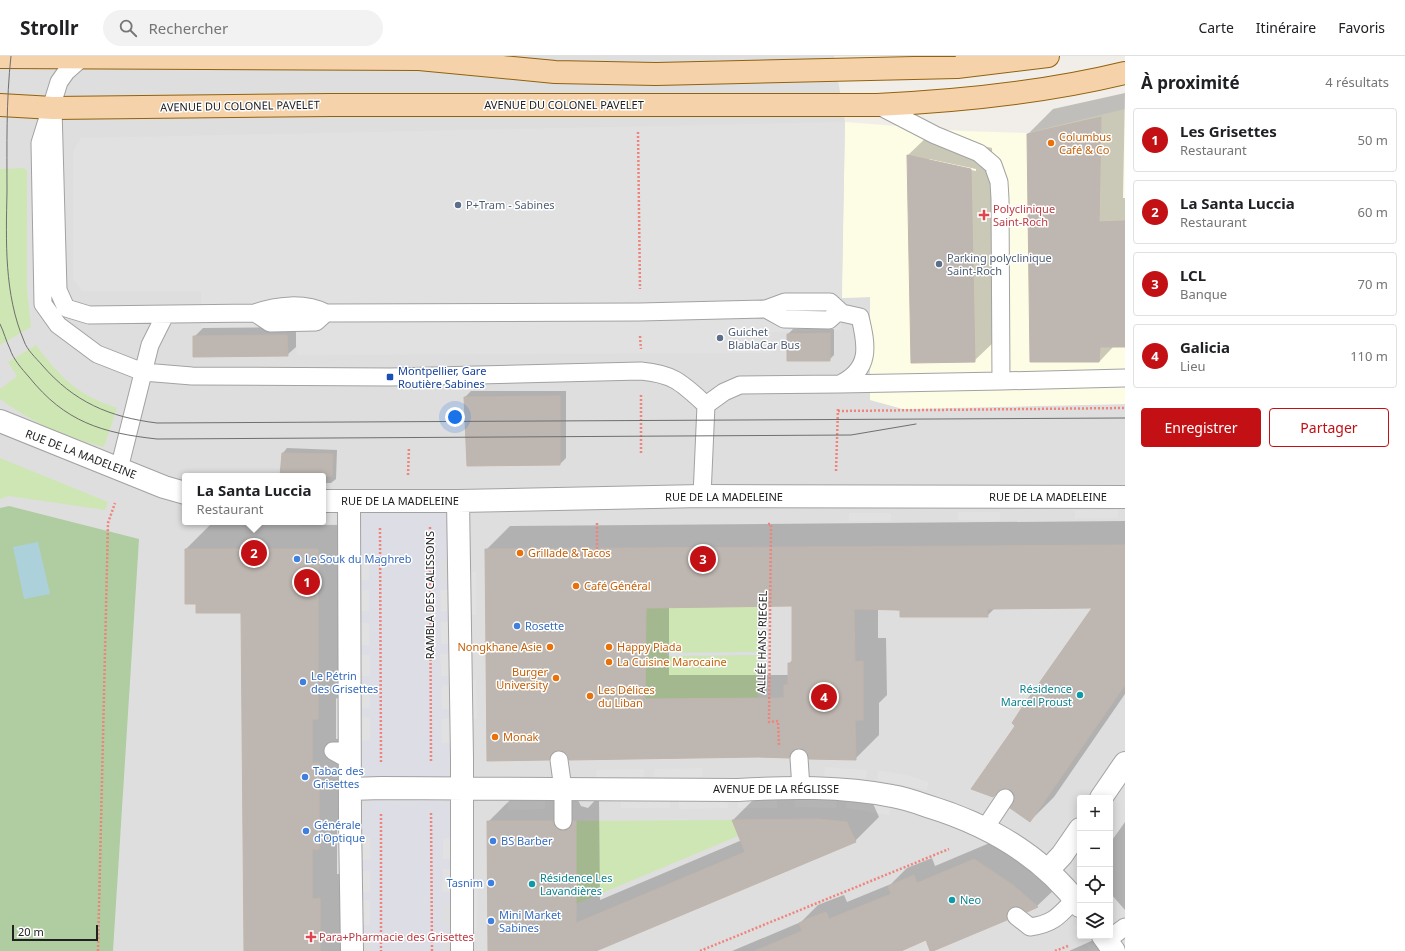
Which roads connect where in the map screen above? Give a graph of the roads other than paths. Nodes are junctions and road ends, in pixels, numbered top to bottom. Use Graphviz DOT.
graph roads {
  1 [pos="1046,56"];
  2 [pos="0,57"];
  3 [pos="83,57"];
  4 [pos="1125,74"];
  5 [pos="0,105"];
  6 [pos="877,105"];
  7 [pos="52,108"];
  8 [pos="255,313"];
  9 [pos="326,313"];
  10 [pos="165,314"];
  11 [pos="142,372"];
  12 [pos="1125,378"];
  13 [pos="1001,382"];
  14 [pos="840,384"];
  15 [pos="706,405"];
  16 [pos="0,421"];
  17 [pos="119,469"];
  18 [pos="182,492"];
  19 [pos="702,496"];
  20 [pos="1125,497"];
  21 [pos="458,500"];
  22 [pos="326,501"];
  23 [pos="349,501"];
  24 [pos="799,758"];
  25 [pos="559,760"];
  26 [pos="1125,763"];
  27 [pos="461,788"];
  28 [pos="801,788"];
  29 [pos="350,789"];
  30 [pos="563,789"];
  31 [pos="1103,795"];
  32 [pos="1005,798"];
  33 [pos="563,821"];
  34 [pos="985,828"];
  35 [pos="1079,831"];
  36 [pos="1048,870"];
  37 [pos="1077,902"];
  38 [pos="1016,916"];
  39 [pos="1125,927"];
  40 [pos="1108,942"];
  41 [pos="352,951"];
  42 [pos="462,951"];
  1 -- 3 [label="main road"];
  2 -- 3 [label="main road"];
  3 -- 7 [label="lane"];
  4 -- 6 [label="main road, AVENUE DU COLONEL PAVELET"];
  5 -- 7 [label="main road, AVENUE DU COLONEL PAVELET"];
  6 -- 7 [label="main road, AVENUE DU COLONEL PAVELET"];
  6 -- 13 [label="lane"];
  7 -- 10 [label="lane"];
  7 -- 11 [label="lane"];
  8 -- 9 [label="lane"];
  8 -- 9 [label="lane"];
  8 -- 10 [label="lane"];
  9 -- 14 [label="lane"];
  10 -- 11 [label="lane"];
  11 -- 15 [label="lane"];
  11 -- 17 [label="lane"];
  12 -- 13 [label="lane"];
  13 -- 14 [label="lane"];
  14 -- 15 [label="lane"];
  15 -- 19 [label="lane"];
  16 -- 17 [label="street, RUE DE LA MADELEINE"];
  17 -- 18 [label="street, RUE DE LA MADELEINE"];
  19 -- 20 [label="street, RUE DE LA MADELEINE"];
  19 -- 21 [label="street, RUE DE LA MADELEINE"];
  21 -- 23 [label="street, RUE DE LA MADELEINE"];
  21 -- 27 [label="street"];
  22 -- 23 [label="street, RUE DE LA MADELEINE"];
  23 -- 29 [label="street"];
  24 -- 28 [label="lane"];
  25 -- 30 [label="lane"];
  26 -- 31 [label="street"];
  27 -- 29 [label="street"];
  27 -- 30 [label="street, AVENUE DE LA RÉGLISSE"];
  27 -- 42 [label="street"];
  28 -- 30 [label="street, AVENUE DE LA RÉGLISSE"];
  28 -- 34 [label="street, AVENUE DE LA RÉGLISSE"];
  29 -- 41 [label="street"];
  30 -- 33 [label="lane"];
  32 -- 34 [label="lane"];
  34 -- 36 [label="street, AVENUE DE LA RÉGLISSE"];
  35 -- 36 [label="street"];
  36 -- 37 [label="street, AVENUE DE LA RÉGLISSE"];
  37 -- 38 [label="lane"];
  39 -- 40 [label="lane"];
}
